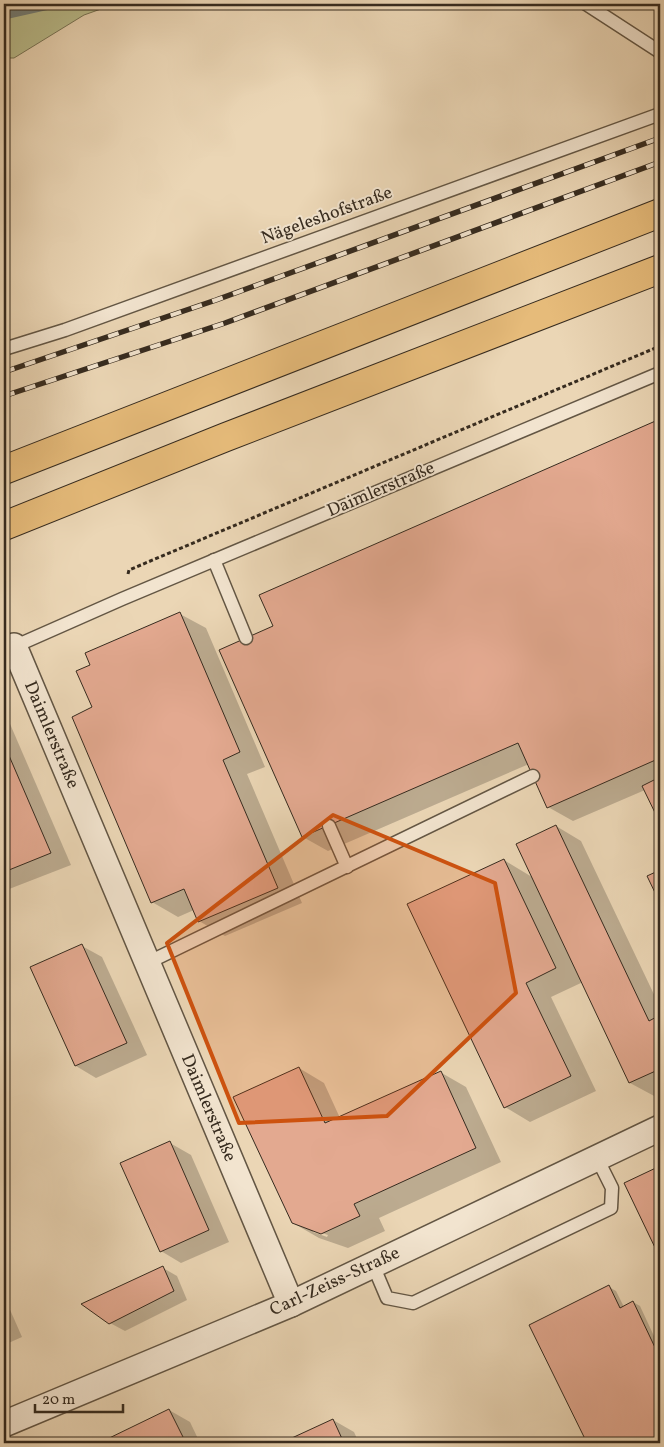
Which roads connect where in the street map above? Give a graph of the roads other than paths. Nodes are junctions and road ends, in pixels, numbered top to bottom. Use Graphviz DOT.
graph roads {
  1 [pos="586,4"];
  2 [pos="660,52"];
  3 [pos="660,114"];
  4 [pos="660,214"];
  5 [pos="660,269"];
  6 [pos="4,349"];
  7 [pos="660,372"];
  8 [pos="4,470"];
  9 [pos="4,526"];
  10 [pos="214,560"];
  11 [pos="246,638"];
  12 [pos="9,649"];
  13 [pos="533,776"];
  14 [pos="329,826"];
  15 [pos="347,867"];
  16 [pos="147,963"];
  17 [pos="660,1128"];
  18 [pos="597,1158"];
  19 [pos="373,1265"];
  20 [pos="291,1304"];
  21 [pos="4,1424"];
  1 -- 2 [label="lane"];
  3 -- 6 [label="lane, Nägeleshofstraße"];
  4 -- 8 [label="highway"];
  5 -- 9 [label="highway"];
  7 -- 10 [label="lane, Daimlerstraße"];
  10 -- 11 [label="lane"];
  10 -- 12 [label="lane, Daimlerstraße"];
  12 -- 16 [label="street, Daimlerstraße"];
  13 -- 15 [label="lane"];
  14 -- 15 [label="lane"];
  15 -- 16 [label="lane"];
  16 -- 20 [label="street, Daimlerstraße"];
  17 -- 18 [label="street, Carl-Zeiss-Straße"];
  18 -- 19 [label="street, Carl-Zeiss-Straße"];
  18 -- 19 [label="lane"];
  19 -- 20 [label="street, Carl-Zeiss-Straße"];
  20 -- 21 [label="street, Carl-Zeiss-Straße"];
}
